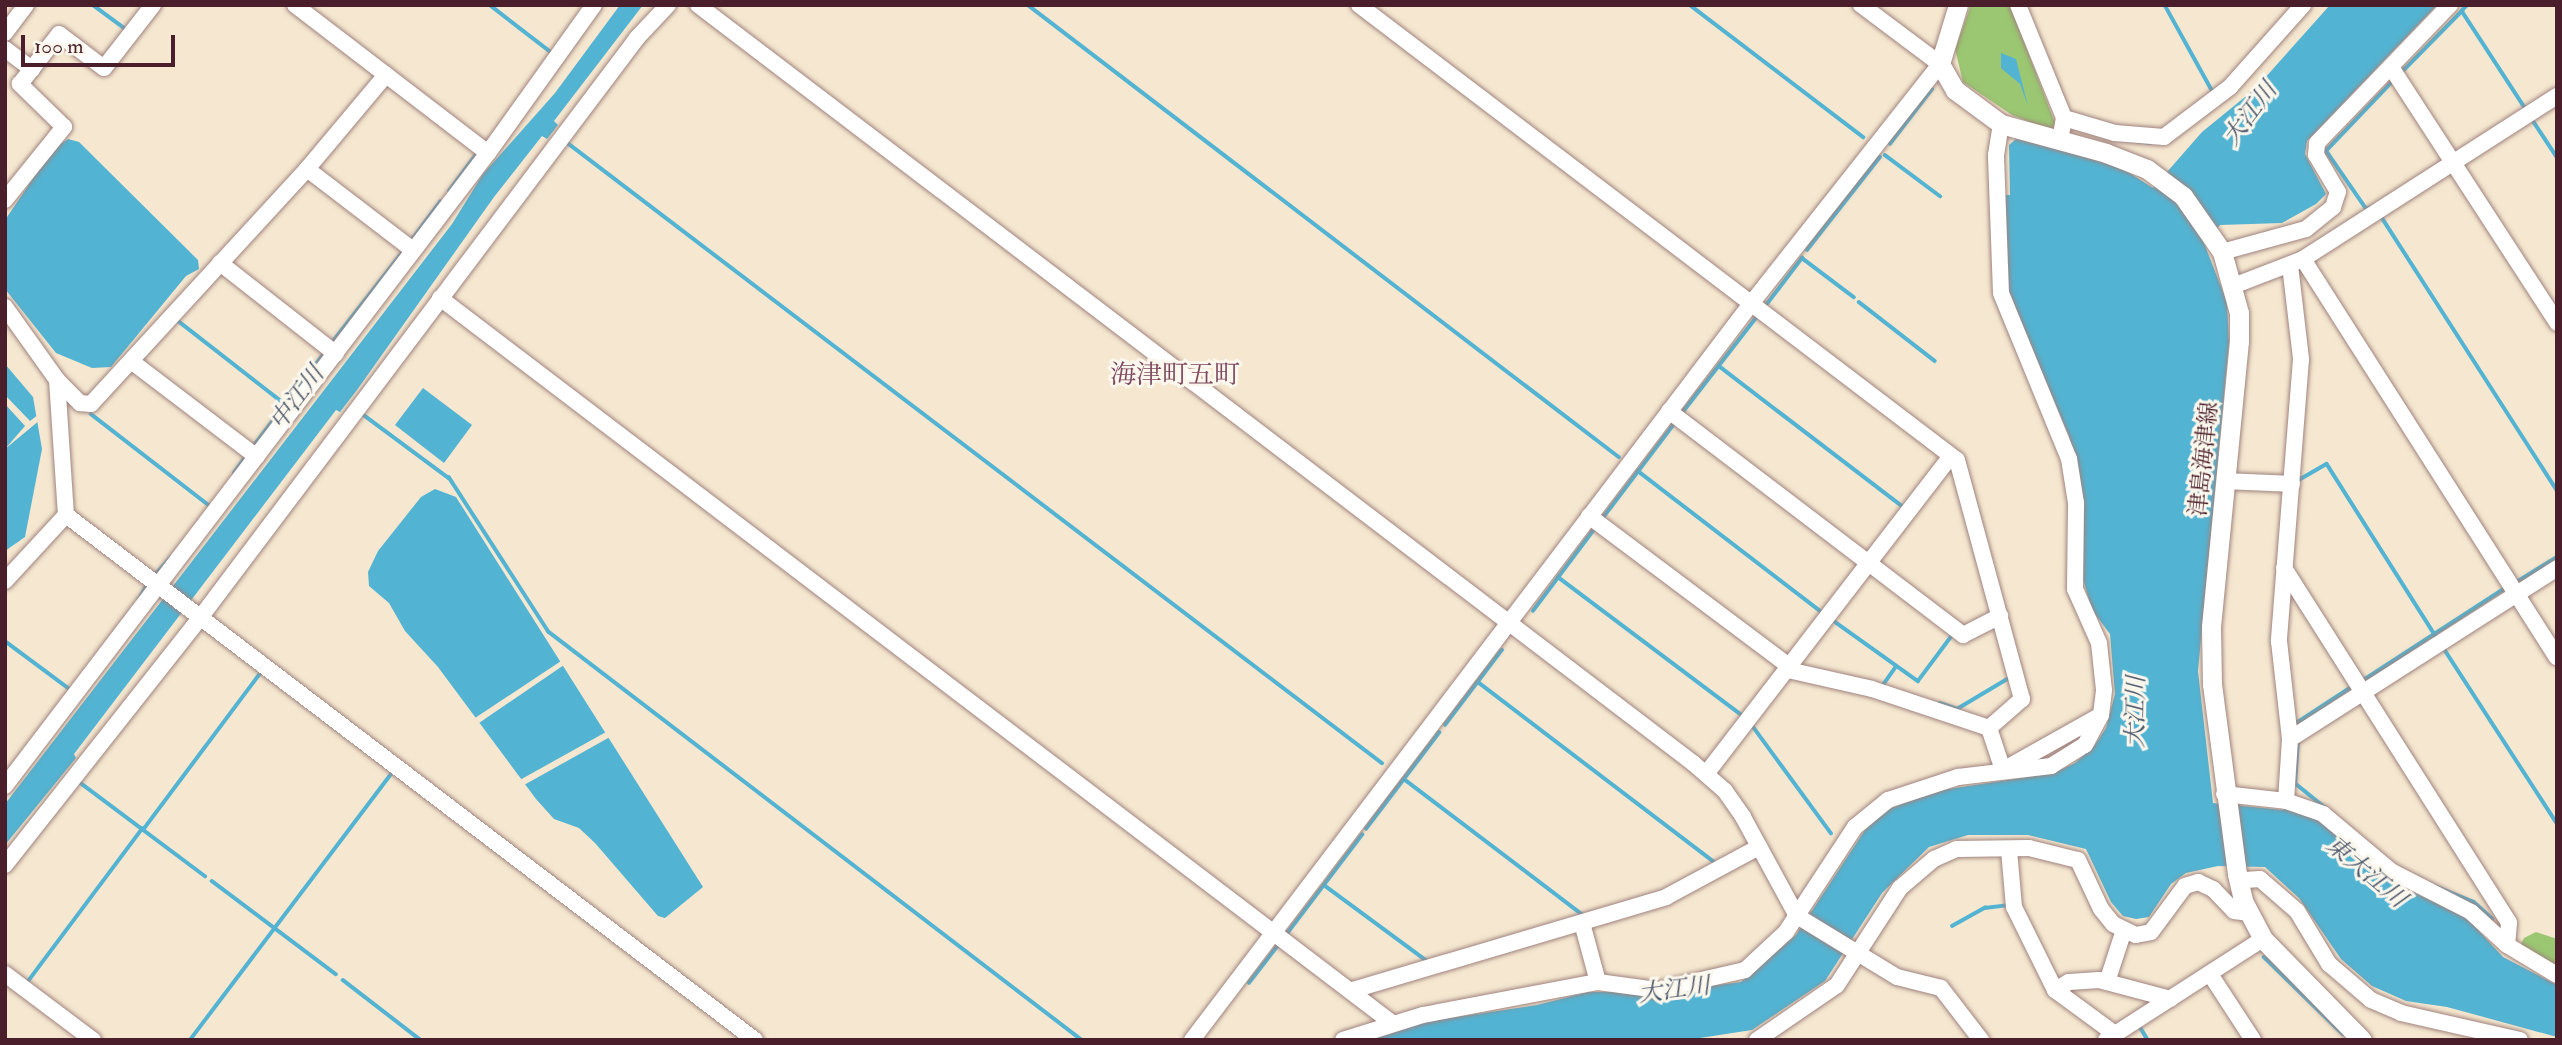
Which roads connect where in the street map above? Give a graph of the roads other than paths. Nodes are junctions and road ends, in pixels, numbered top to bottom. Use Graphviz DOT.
graph roads {
  1 [pos="26,5"];
  2 [pos="153,5"];
  3 [pos="295,5"];
  4 [pos="594,5"];
  5 [pos="668,5"];
  6 [pos="698,5"];
  7 [pos="1359,5"];
  8 [pos="1861,5"];
  9 [pos="1958,5"];
  10 [pos="2018,5"];
  11 [pos="2303,5"];
  12 [pos="2450,5"];
  13 [pos="5,33"];
  14 [pos="5,49"];
  15 [pos="1940,64"];
  16 [pos="2391,67"];
  17 [pos="32,69"];
  18 [pos="386,75"];
  19 [pos="2557,96"];
  20 [pos="2064,118"];
  21 [pos="2001,124"];
  22 [pos="2060,141"];
  23 [pos="488,153"];
  24 [pos="2454,162"];
  25 [pos="307,169"];
  26 [pos="5,200"];
  27 [pos="2220,247"];
  28 [pos="413,250"];
  29 [pos="2296,262"];
  30 [pos="220,263"];
  31 [pos="2233,286"];
  32 [pos="440,298"];
  33 [pos="1750,305"];
  34 [pos="5,307"];
  35 [pos="2557,323"];
  36 [pos="336,354"];
  37 [pos="131,361"];
  38 [pos="57,380"];
  39 [pos="1669,411"];
  40 [pos="1951,456"];
  41 [pos="257,457"];
  42 [pos="2226,481"];
  43 [pos="2292,484"];
  44 [pos="66,515"];
  45 [pos="1589,516"];
  46 [pos="1868,563"];
  47 [pos="2284,568"];
  48 [pos="2557,568"];
  49 [pos="5,581"];
  50 [pos="158,585"];
  51 [pos="2517,594"];
  52 [pos="196,615"];
  53 [pos="2000,616"];
  54 [pos="1509,622"];
  55 [pos="2557,657"];
  56 [pos="1789,668"];
  57 [pos="2363,693"];
  58 [pos="1989,728"];
  59 [pos="2290,739"];
  60 [pos="2003,770"];
  61 [pos="1706,774"];
  62 [pos="6,783"];
  63 [pos="2225,797"];
  64 [pos="2286,801"];
  65 [pos="1759,847"];
  66 [pos="2009,850"];
  67 [pos="5,864"];
  68 [pos="2241,877"];
  69 [pos="2248,913"];
  70 [pos="1799,918"];
  71 [pos="1582,923"];
  72 [pos="2124,930"];
  73 [pos="1273,932"];
  74 [pos="2263,939"];
  75 [pos="2507,945"];
  76 [pos="1854,951"];
  77 [pos="5,974"];
  78 [pos="2210,974"];
  79 [pos="2557,975"];
  80 [pos="1598,982"];
  81 [pos="2107,982"];
  82 [pos="1353,990"];
  83 [pos="2055,990"];
  84 [pos="2171,999"];
  85 [pos="1392,1023"];
  86 [pos="2110,1037"];
  87 [pos="1763,1038"];
  88 [pos="93,1040"];
  89 [pos="755,1040"];
  90 [pos="1192,1040"];
  91 [pos="1343,1040"];
  92 [pos="1981,1040"];
  93 [pos="2253,1040"];
  94 [pos="2362,1040"];
  95 [pos="2520,1040"];
  1 -- 13 [label="street"];
  2 -- 17 [label="street"];
  3 -- 18 [label="street"];
  4 -- 23 [label="street"];
  5 -- 32 [label="street"];
  6 -- 54 [label="street"];
  7 -- 33 [label="street"];
  8 -- 15 [label="street"];
  9 -- 15 [label="main road"];
  10 -- 20 [label="street"];
  11 -- 20 [label="street"];
  12 -- 16 [label="street"];
  14 -- 17 [label="street"];
  15 -- 21 [label="main road, 津島海津線"];
  15 -- 33 [label="street"];
  16 -- 24 [label="street"];
  16 -- 27 [label="street"];
  17 -- 26 [label="street"];
  18 -- 23 [label="street"];
  18 -- 25 [label="street"];
  19 -- 24 [label="street"];
  20 -- 22 [label="street"];
  21 -- 22 [label="main road, 津島海津線"];
  21 -- 60 [label="street"];
  22 -- 27 [label="main road, 津島海津線"];
  23 -- 28 [label="street"];
  24 -- 29 [label="street"];
  24 -- 35 [label="street"];
  25 -- 28 [label="street"];
  25 -- 30 [label="street"];
  27 -- 31 [label="main road, 津島海津線"];
  28 -- 36 [label="street"];
  29 -- 31 [label="street"];
  29 -- 43 [label="street"];
  29 -- 51 [label="street"];
  30 -- 36 [label="street"];
  30 -- 37 [label="street"];
  31 -- 42 [label="main road, 津島海津線"];
  32 -- 52 [label="street"];
  32 -- 73 [label="street"];
  33 -- 39 [label="street"];
  33 -- 40 [label="street"];
  34 -- 38 [label="street"];
  36 -- 41 [label="street"];
  37 -- 38 [label="street"];
  37 -- 41 [label="street"];
  38 -- 44 [label="street"];
  39 -- 45 [label="street"];
  39 -- 46 [label="street"];
  40 -- 46 [label="street"];
  40 -- 53 [label="street"];
  41 -- 50 [label="street"];
  42 -- 43 [label="street"];
  42 -- 63 [label="main road, 津島海津線"];
  43 -- 47 [label="street"];
  44 -- 49 [label="street"];
  44 -- 50 [label="street"];
  45 -- 54 [label="street"];
  45 -- 56 [label="street"];
  46 -- 53 [label="street"];
  46 -- 56 [label="street"];
  47 -- 57 [label="street"];
  47 -- 59 [label="street"];
  48 -- 51 [label="street"];
  50 -- 52 [label="street"];
  50 -- 62 [label="street"];
  51 -- 55 [label="street"];
  51 -- 57 [label="street"];
  52 -- 67 [label="street"];
  52 -- 89 [label="street"];
  53 -- 58 [label="street"];
  54 -- 61 [label="street"];
  54 -- 73 [label="street"];
  56 -- 58 [label="street"];
  56 -- 61 [label="street"];
  57 -- 59 [label="street"];
  57 -- 75 [label="street"];
  58 -- 60 [label="street"];
  59 -- 64 [label="street"];
  60 -- 70 [label="street"];
  61 -- 65 [label="street"];
  63 -- 64 [label="street"];
  63 -- 68 [label="main road, 津島海津線"];
  64 -- 75 [label="street"];
  65 -- 70 [label="street"];
  65 -- 71 [label="street"];
  66 -- 72 [label="street"];
  66 -- 76 [label="street"];
  66 -- 83 [label="street"];
  68 -- 69 [label="main road, 津島海津線"];
  68 -- 95 [label="street"];
  69 -- 72 [label="street"];
  69 -- 74 [label="main road, 津島海津線"];
  70 -- 76 [label="street"];
  70 -- 80 [label="street"];
  71 -- 80 [label="street"];
  71 -- 82 [label="street"];
  72 -- 81 [label="street"];
  73 -- 82 [label="street"];
  73 -- 90 [label="street"];
  74 -- 78 [label="street"];
  74 -- 94 [label="main road, 津島海津線"];
  75 -- 79 [label="street"];
  76 -- 87 [label="street"];
  76 -- 92 [label="street"];
  77 -- 88 [label="street"];
  78 -- 84 [label="street"];
  78 -- 93 [label="street"];
  80 -- 85 [label="street"];
  81 -- 83 [label="street"];
  81 -- 84 [label="street"];
  82 -- 85 [label="street"];
  83 -- 86 [label="street"];
  84 -- 86 [label="street"];
  85 -- 91 [label="street"];
}
